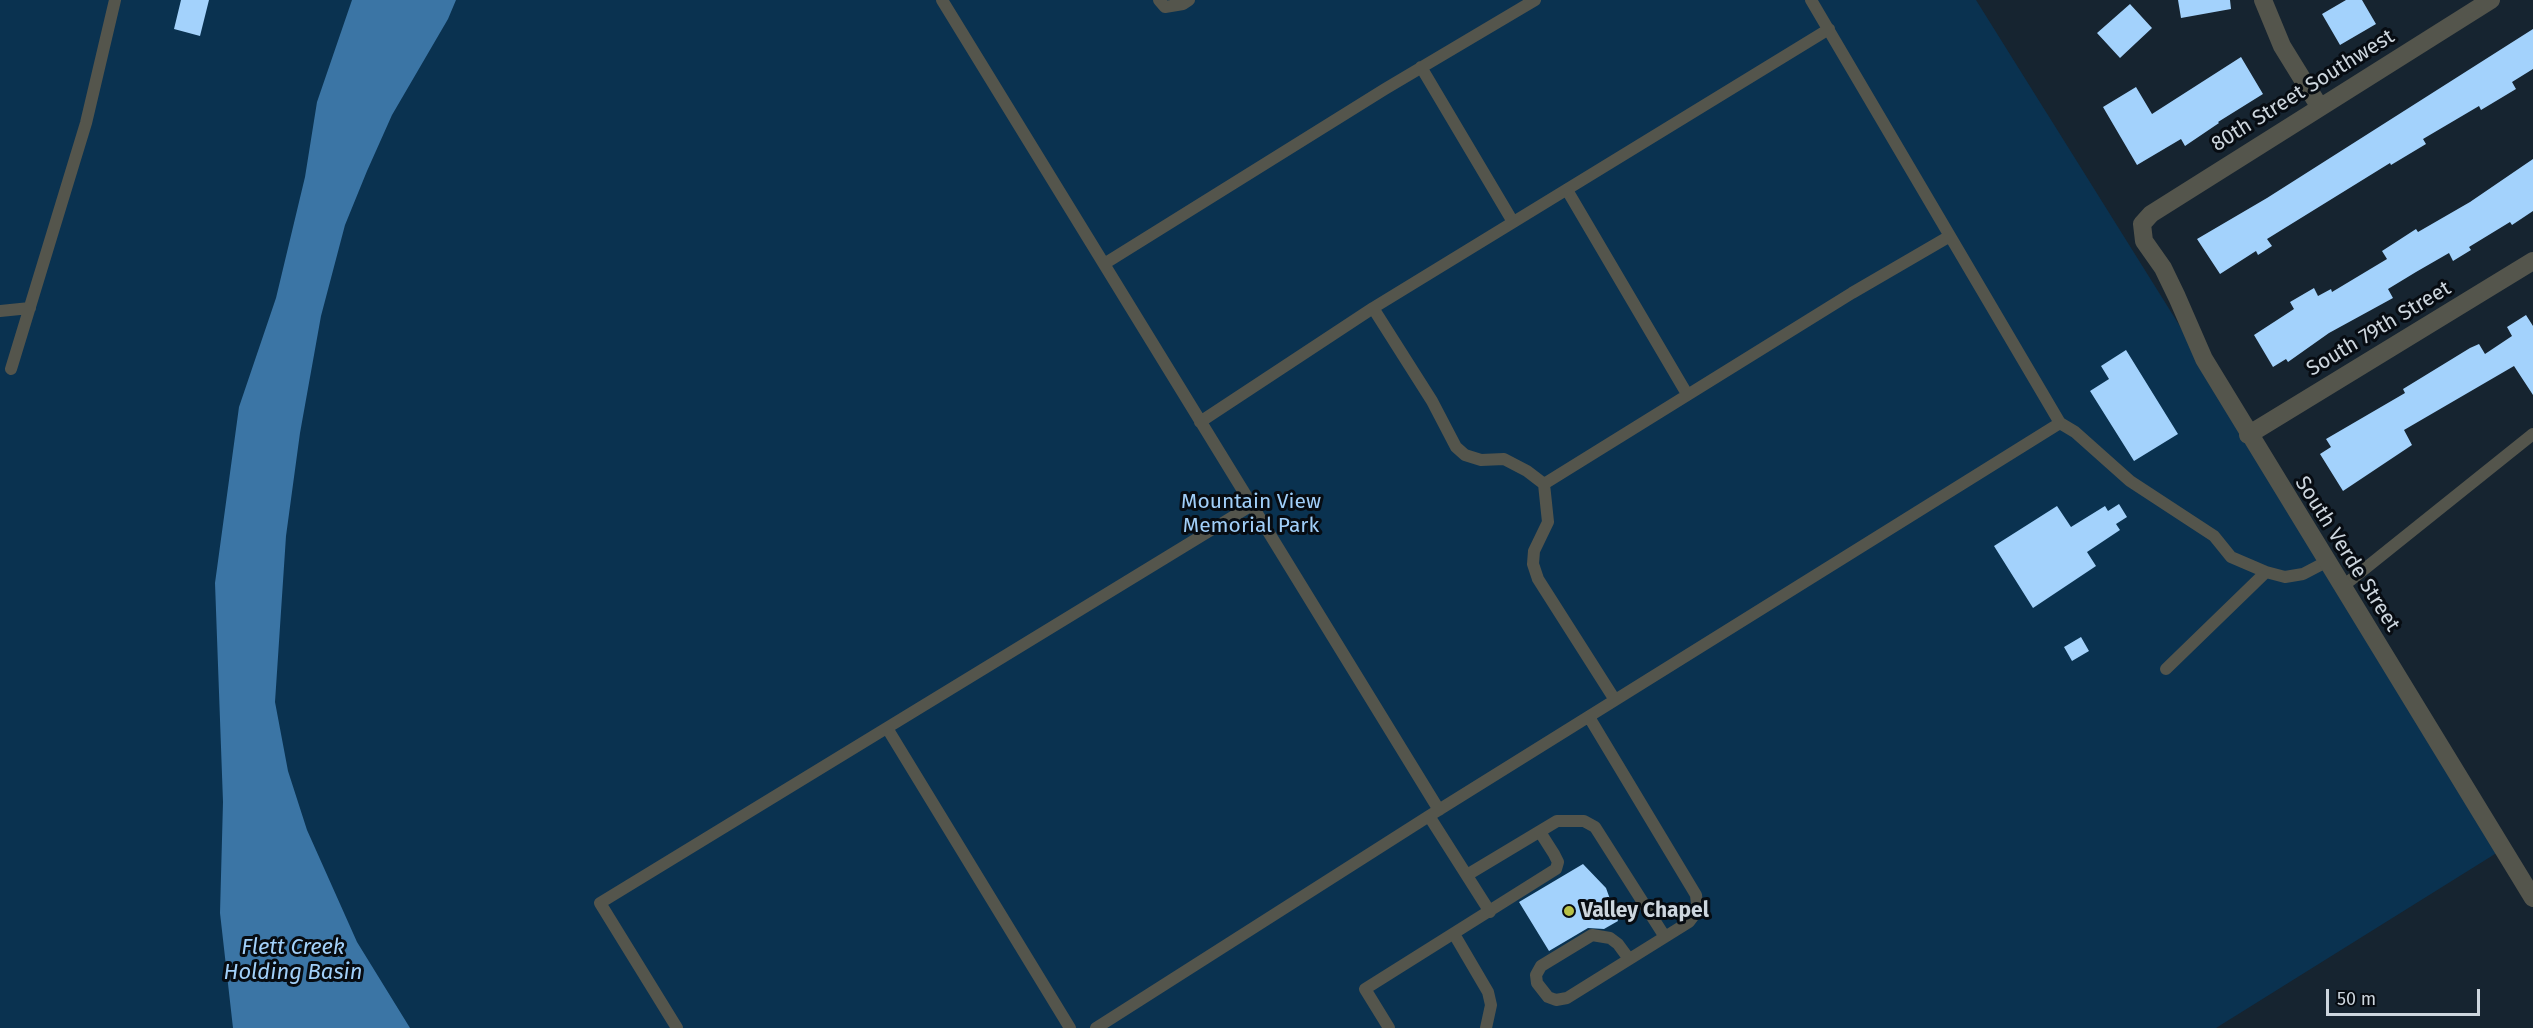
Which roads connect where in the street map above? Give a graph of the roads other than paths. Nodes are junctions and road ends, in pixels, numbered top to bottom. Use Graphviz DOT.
graph roads {
  1 [pos="115,0"];
  2 [pos="942,0"];
  3 [pos="1159,0"];
  4 [pos="1190,0"];
  5 [pos="1535,0"];
  6 [pos="1811,0"];
  7 [pos="2263,0"];
  8 [pos="2491,0"];
  9 [pos="1829,29"];
  10 [pos="1421,68"];
  11 [pos="2319,106"];
  12 [pos="1566,190"];
  13 [pos="1513,222"];
  14 [pos="2142,224"];
  15 [pos="1950,236"];
  16 [pos="2533,261"];
  17 [pos="1104,264"];
  18 [pos="30,308"];
  19 [pos="1373,308"];
  20 [pos="0,311"];
  21 [pos="11,369"];
  22 [pos="1688,394"];
  23 [pos="1200,422"];
  24 [pos="2060,423"];
  25 [pos="2533,434"];
  26 [pos="2248,435"];
  27 [pos="1544,484"];
  28 [pos="1252,506"];
  29 [pos="2326,562"];
  30 [pos="2266,572"];
  31 [pos="2342,587"];
  32 [pos="2166,669"];
  33 [pos="1616,700"];
  34 [pos="1589,717"];
  35 [pos="887,728"];
  36 [pos="1434,813"];
  37 [pos="1540,832"];
  38 [pos="1467,875"];
  39 [pos="2533,898"];
  40 [pos="1490,912"];
  41 [pos="1454,934"];
  42 [pos="1665,937"];
  43 [pos="1629,959"];
  44 [pos="677,1028"];
  45 [pos="1070,1028"];
  46 [pos="1096,1028"];
  47 [pos="1389,1028"];
  48 [pos="1486,1028"];
  1 -- 18 [label="lane"];
  2 -- 17 [label="lane"];
  3 -- 4 [label="lane"];
  5 -- 10 [label="lane"];
  6 -- 9 [label="lane"];
  7 -- 11 [label="street"];
  8 -- 11 [label="street, 80th Street Southwest"];
  9 -- 12 [label="lane"];
  9 -- 15 [label="lane"];
  10 -- 13 [label="lane"];
  10 -- 17 [label="lane"];
  11 -- 14 [label="street, 80th Street Southwest"];
  12 -- 13 [label="lane"];
  12 -- 22 [label="lane"];
  13 -- 19 [label="lane"];
  14 -- 26 [label="street, South Verde Street"];
  15 -- 22 [label="lane"];
  15 -- 24 [label="lane"];
  16 -- 26 [label="street, South 79th Street"];
  17 -- 23 [label="lane"];
  18 -- 20 [label="lane"];
  18 -- 21 [label="lane"];
  19 -- 23 [label="lane"];
  19 -- 27 [label="lane"];
  22 -- 27 [label="lane"];
  23 -- 28 [label="lane"];
  24 -- 30 [label="lane"];
  24 -- 33 [label="lane"];
  25 -- 31 [label="lane"];
  26 -- 29 [label="street, South Verde Street"];
  27 -- 33 [label="lane"];
  28 -- 35 [label="lane"];
  28 -- 36 [label="lane"];
  29 -- 30 [label="lane"];
  29 -- 31 [label="street, South Verde Street"];
  30 -- 32 [label="lane"];
  31 -- 39 [label="street, South Verde Street"];
  33 -- 34 [label="lane"];
  34 -- 36 [label="lane"];
  34 -- 42 [label="lane"];
  35 -- 44 [label="lane"];
  35 -- 45 [label="lane"];
  36 -- 38 [label="lane"];
  36 -- 46 [label="lane"];
  37 -- 38 [label="lane"];
  37 -- 40 [label="lane"];
  37 -- 42 [label="lane"];
  38 -- 40 [label="lane"];
  40 -- 41 [label="lane"];
  41 -- 47 [label="lane"];
  41 -- 48 [label="lane"];
  42 -- 43 [label="lane"];
  43 -- 43 [label="lane"];
}
